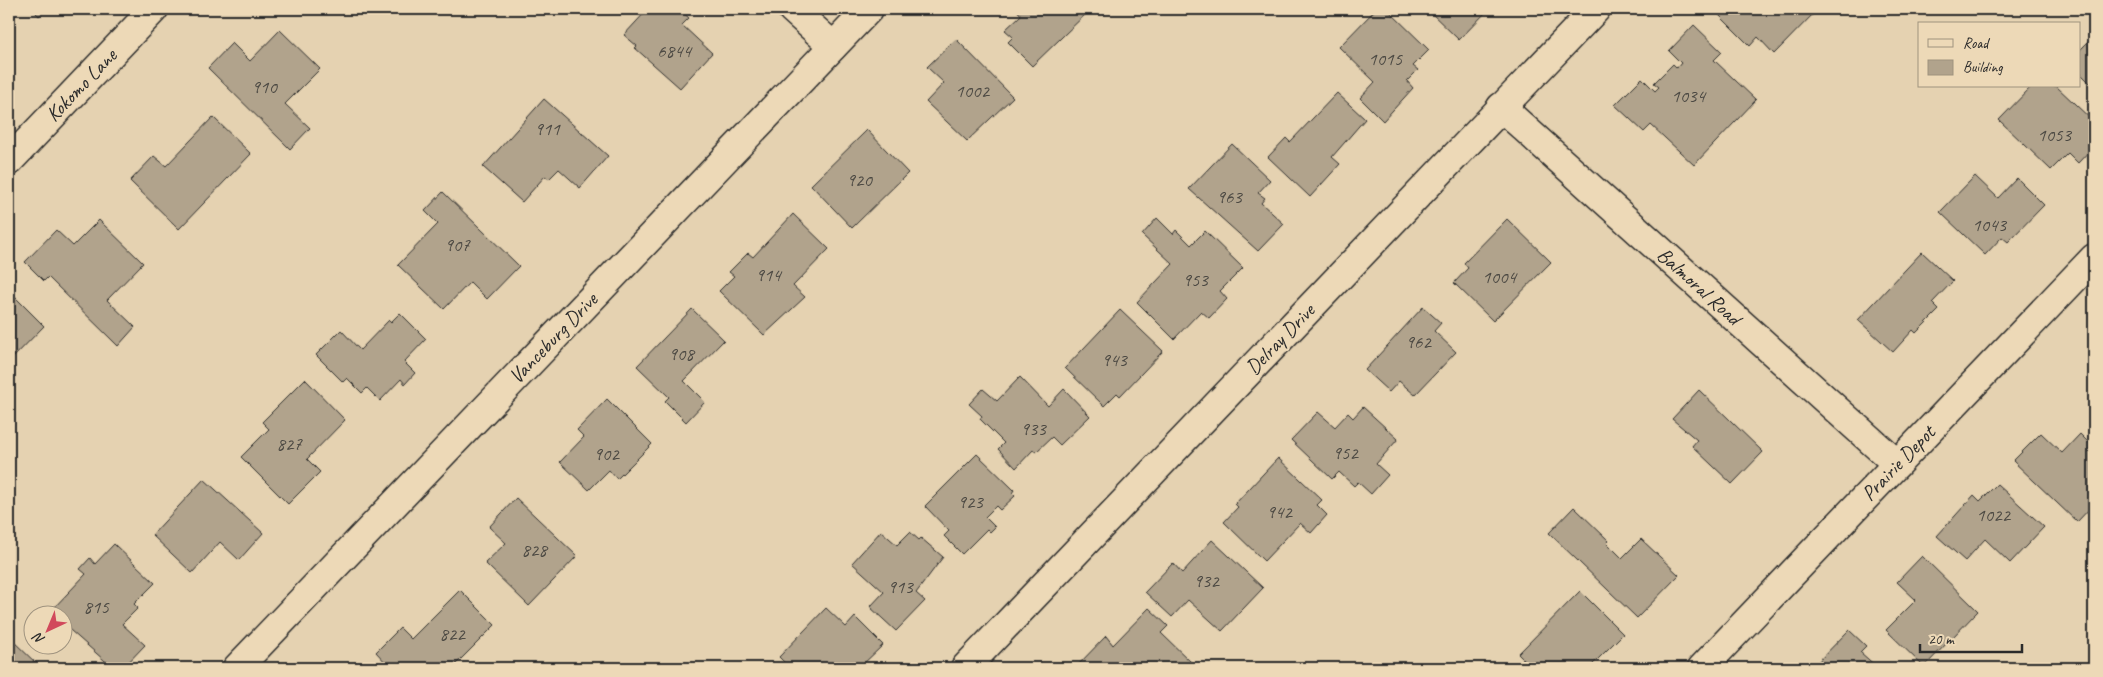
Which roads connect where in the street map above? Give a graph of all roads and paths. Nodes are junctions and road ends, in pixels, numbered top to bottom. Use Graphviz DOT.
graph roads {
  1 [pos="154,9"];
  2 [pos="792,9"];
  3 [pos="869,9"];
  4 [pos="1596,9"];
  5 [pos="833,46"];
  6 [pos="1501,108"];
  7 [pos="9,161"];
  8 [pos="2094,258"];
  9 [pos="1897,464"];
  10 [pos="237,668"];
  11 [pos="964,668"];
  12 [pos="1702,668"];
  1 -- 7 [label="street, Kokomo Lane"];
  2 -- 5 [label="street"];
  3 -- 5 [label="street, Vanceburg Drive"];
  4 -- 6 [label="street, Delray Drive"];
  5 -- 10 [label="street, Vanceburg Drive"];
  6 -- 9 [label="street, Balmoral Road"];
  6 -- 11 [label="street, Delray Drive"];
  8 -- 9 [label="street, Prairie Depot"];
  9 -- 12 [label="street, Prairie Depot"];
}
